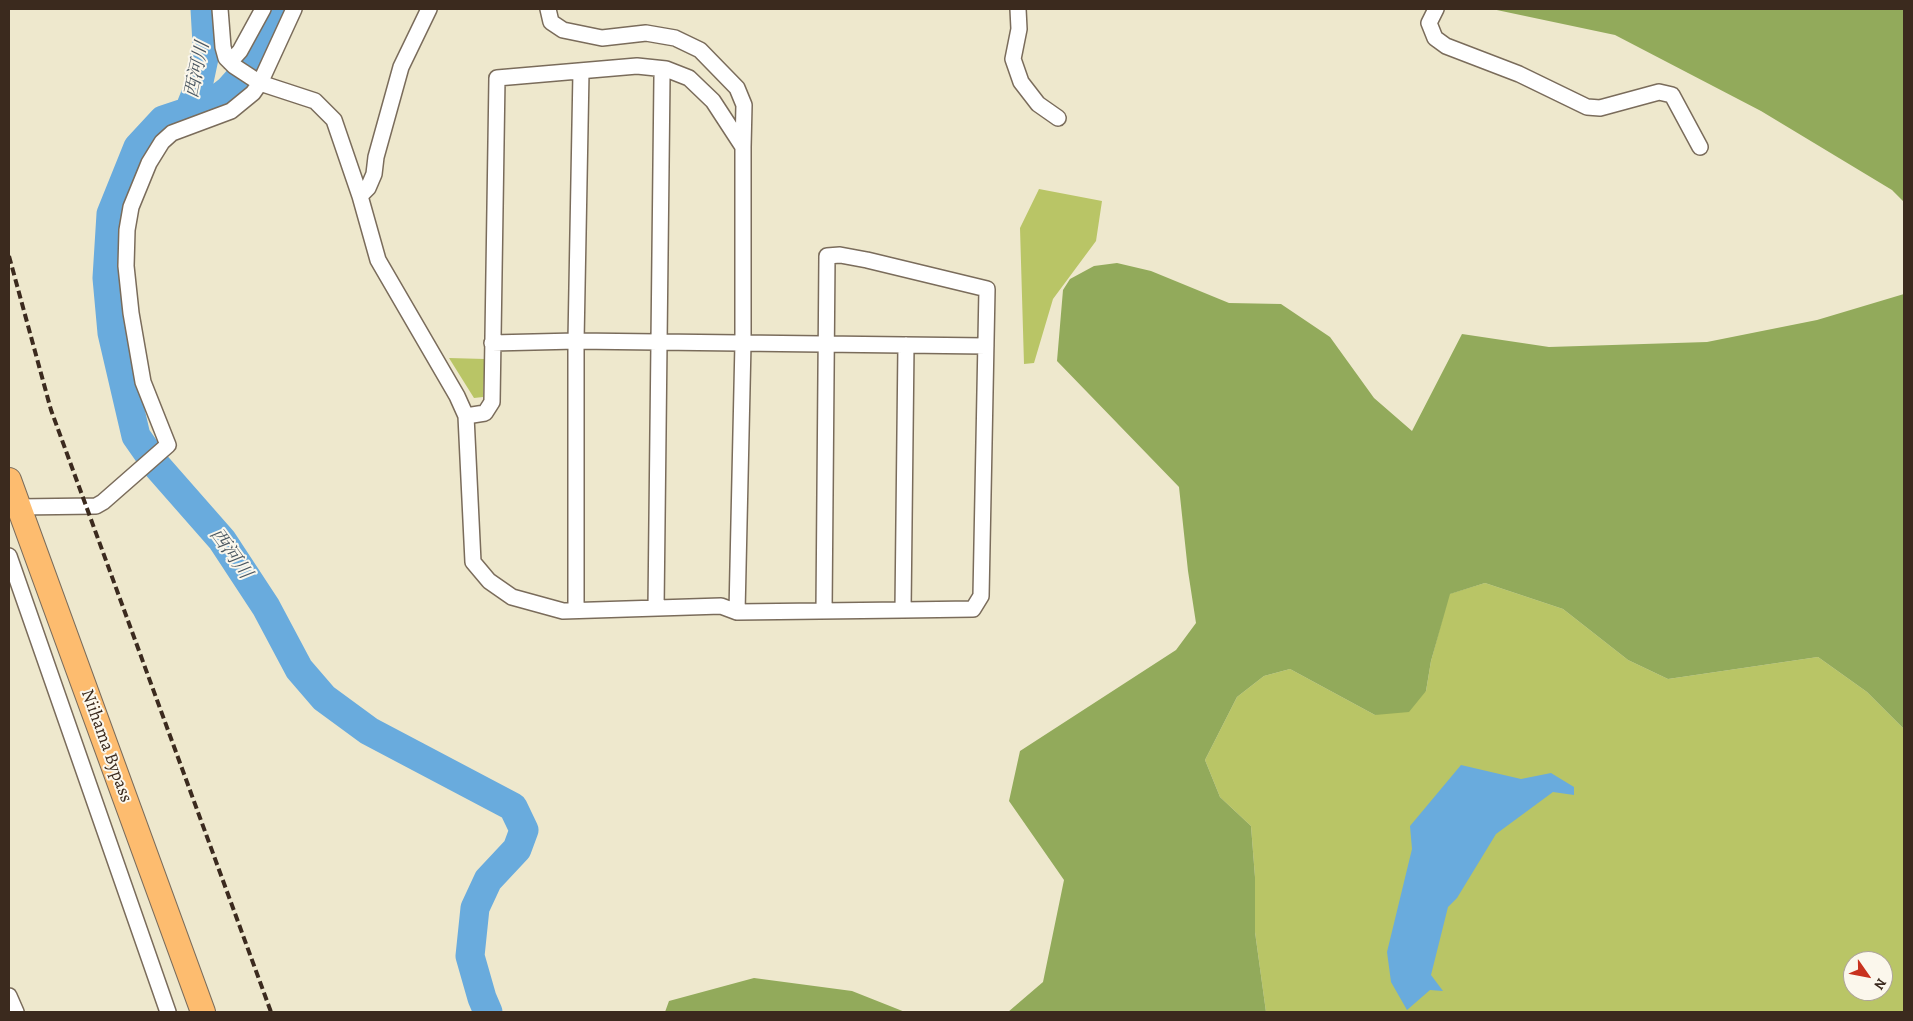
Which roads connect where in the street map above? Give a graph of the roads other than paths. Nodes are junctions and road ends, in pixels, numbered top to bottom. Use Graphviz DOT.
graph roads {
  1 [pos="220,9"];
  2 [pos="263,9"];
  3 [pos="294,9"];
  4 [pos="429,9"];
  5 [pos="548,9"];
  6 [pos="1018,9"];
  7 [pos="1436,9"];
  8 [pos="232,64"];
  9 [pos="666,69"];
  10 [pos="581,72"];
  11 [pos="257,81"];
  12 [pos="1058,118"];
  13 [pos="743,147"];
  14 [pos="1700,147"];
  15 [pos="360,196"];
  16 [pos="576,341"];
  17 [pos="659,342"];
  18 [pos="492,343"];
  19 [pos="743,343"];
  20 [pos="826,344"];
  21 [pos="906,345"];
  22 [pos="986,346"];
  23 [pos="466,416"];
  24 [pos="12,492"];
  25 [pos="9,556"];
  26 [pos="656,608"];
  27 [pos="576,610"];
  28 [pos="903,610"];
  29 [pos="824,611"];
  30 [pos="737,612"];
  31 [pos="9,996"];
  32 [pos="16,1012"];
  33 [pos="168,1012"];
  34 [pos="203,1012"];
  1 -- 8 [label="street"];
  2 -- 8 [label="street"];
  3 -- 11 [label="street"];
  4 -- 15 [label="street"];
  5 -- 13 [label="street"];
  6 -- 12 [label="street"];
  7 -- 14 [label="street"];
  8 -- 11 [label="street"];
  9 -- 10 [label="street"];
  9 -- 13 [label="street"];
  9 -- 17 [label="street"];
  10 -- 16 [label="street"];
  10 -- 18 [label="street"];
  11 -- 15 [label="street"];
  11 -- 24 [label="street"];
  13 -- 19 [label="street"];
  15 -- 23 [label="street"];
  16 -- 17 [label="street"];
  16 -- 18 [label="street"];
  16 -- 27 [label="street"];
  17 -- 19 [label="street"];
  17 -- 26 [label="street"];
  18 -- 23 [label="street"];
  19 -- 20 [label="street"];
  19 -- 30 [label="street"];
  20 -- 21 [label="street"];
  20 -- 22 [label="street"];
  20 -- 29 [label="street"];
  21 -- 22 [label="street"];
  21 -- 28 [label="street"];
  22 -- 28 [label="street"];
  23 -- 27 [label="street"];
  24 -- 34 [label="highway, Niihama Bypass"];
  25 -- 33 [label="street"];
  26 -- 27 [label="street"];
  26 -- 30 [label="street"];
  28 -- 29 [label="street"];
  29 -- 30 [label="street"];
  31 -- 32 [label="street"];
}
